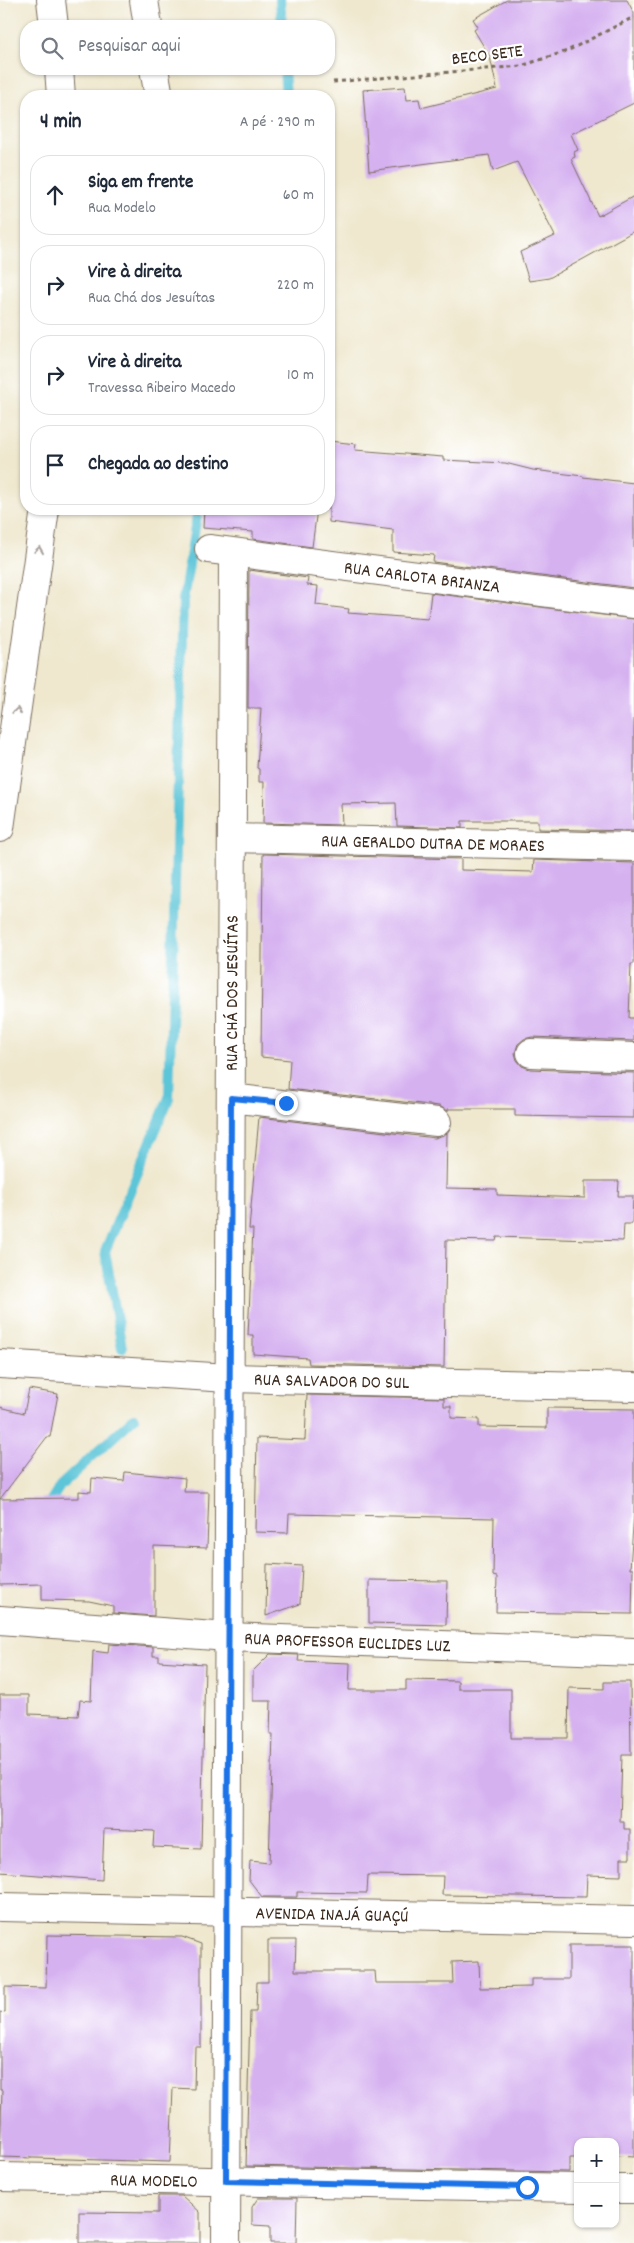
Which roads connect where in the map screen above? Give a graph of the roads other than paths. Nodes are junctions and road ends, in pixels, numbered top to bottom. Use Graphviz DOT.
graph roads {
  1 [pos="51,0"];
  2 [pos="144,0"];
  3 [pos="53,20"];
  4 [pos="147,20"];
  5 [pos="59,75"];
  6 [pos="155,75"];
  7 [pos="61,90"];
  8 [pos="158,90"];
  9 [pos="44,515"];
  10 [pos="221,551"];
  11 [pos="634,604"];
  12 [pos="0,828"];
  13 [pos="232,838"];
  14 [pos="634,847"];
  15 [pos="531,1053"];
  16 [pos="634,1057"];
  17 [pos="231,1098"];
  18 [pos="437,1122"];
  19 [pos="0,1364"];
  20 [pos="230,1378"];
  21 [pos="634,1386"];
  22 [pos="0,1620"];
  23 [pos="228,1637"];
  24 [pos="634,1652"];
  25 [pos="0,1907"];
  26 [pos="228,1912"];
  27 [pos="634,1920"];
  28 [pos="0,2177"];
  29 [pos="226,2181"];
  30 [pos="574,2188"];
  31 [pos="619,2188"];
  32 [pos="634,2189"];
  33 [pos="226,2243"];
  1 -- 3 [label="street"];
  2 -- 4 [label="street"];
  5 -- 7 [label="street"];
  6 -- 8 [label="street"];
  12 -- 9 [label="street, one-way"];
  10 -- 11 [label="street, RUA CARLOTA BRIANZA"];
  10 -- 13 [label="street, RUA CHÁ DOS JESUÍTAS"];
  13 -- 14 [label="street, RUA GERALDO DUTRA DE MORAES"];
  13 -- 17 [label="street, RUA CHÁ DOS JESUÍTAS"];
  15 -- 16 [label="street"];
  17 -- 18 [label="street"];
  17 -- 20 [label="street, RUA CHÁ DOS JESUÍTAS"];
  19 -- 20 [label="street, RUA SALVADOR DO SUL"];
  20 -- 21 [label="street, RUA SALVADOR DO SUL"];
  20 -- 23 [label="street, RUA CHÁ DOS JESUÍTAS"];
  22 -- 23 [label="street, RUA PROFESSOR EUCLIDES LUZ"];
  23 -- 24 [label="street, RUA PROFESSOR EUCLIDES LUZ"];
  23 -- 26 [label="street, RUA CHÁ DOS JESUÍTAS"];
  25 -- 26 [label="street, AVENIDA INAJÁ GUAÇÚ"];
  26 -- 27 [label="street, AVENIDA INAJÁ GUAÇÚ"];
  26 -- 29 [label="street, RUA CHÁ DOS JESUÍTAS"];
  28 -- 29 [label="street, RUA MODELO"];
  29 -- 30 [label="street, RUA MODELO"];
  29 -- 33 [label="street, RUA CHÁ DOS JESUÍTAS"];
  31 -- 32 [label="street"];
}
